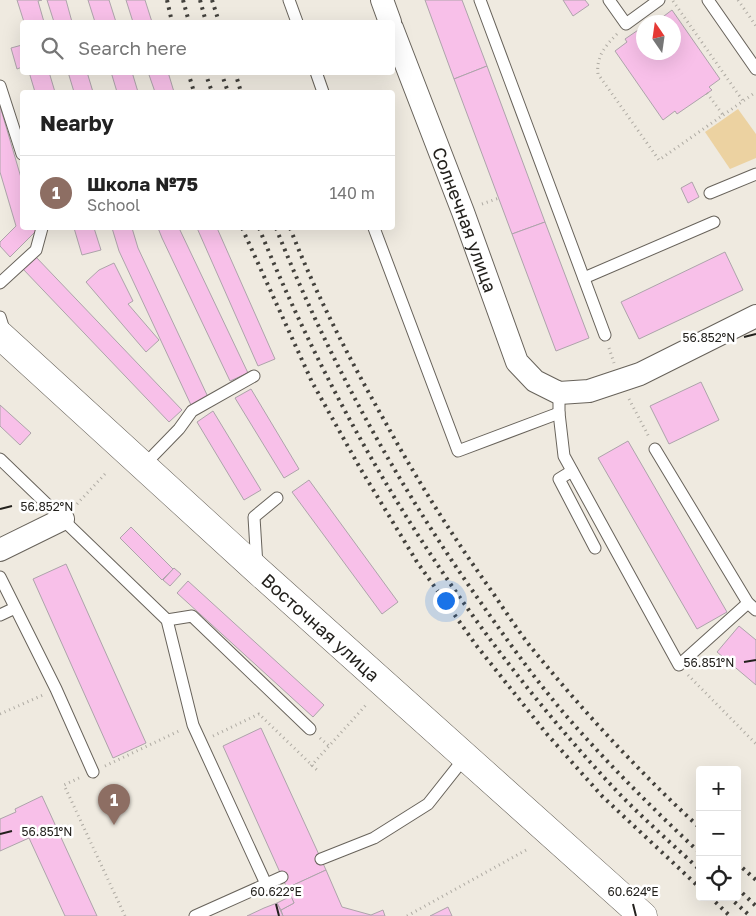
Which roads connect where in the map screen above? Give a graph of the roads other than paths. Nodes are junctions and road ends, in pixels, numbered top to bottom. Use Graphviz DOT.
graph roads {
  1 [pos="288,0"];
  2 [pos="382,0"];
  3 [pos="480,0"];
  4 [pos="609,0"];
  5 [pos="660,0"];
  6 [pos="708,0"];
  7 [pos="296,20"];
  8 [pos="389,20"];
  9 [pos="395,36"];
  10 [pos="756,69"];
  11 [pos="317,75"];
  12 [pos="0,86"];
  13 [pos="322,90"];
  14 [pos="20,148"];
  15 [pos="756,174"];
  16 [pos="710,193"];
  17 [pos="714,222"];
  18 [pos="41,230"];
  19 [pos="375,230"];
  20 [pos="584,278"];
  21 [pos="0,283"];
  22 [pos="756,316"];
  23 [pos="0,317"];
  24 [pos="605,335"];
  25 [pos="4,339"];
  26 [pos="254,376"];
  27 [pos="559,403"];
  28 [pos="655,449"];
  29 [pos="0,459"];
  30 [pos="144,465"];
  31 [pos="572,472"];
  32 [pos="277,498"];
  33 [pos="63,520"];
  34 [pos="595,548"];
  35 [pos="0,550"];
  36 [pos="257,570"];
  37 [pos="0,577"];
  38 [pos="752,606"];
  39 [pos="15,608"];
  40 [pos="0,615"];
  41 [pos="166,620"];
  42 [pos="310,729"];
  43 [pos="466,756"];
  44 [pos="93,772"];
  45 [pos="320,859"];
  46 [pos="282,877"];
  47 [pos="266,884"];
  48 [pos="196,916"];
  49 [pos="642,916"];
  1 -- 7 [label="lane"];
  2 -- 8 [label="street"];
  3 -- 20 [label="lane"];
  4 -- 5 [label="lane"];
  6 -- 10 [label="lane"];
  9 -- 27 [label="street, Солнечная улица"];
  11 -- 13 [label="lane"];
  12 -- 14 [label="lane"];
  15 -- 16 [label="lane"];
  17 -- 20 [label="lane"];
  18 -- 21 [label="lane"];
  19 -- 27 [label="lane"];
  20 -- 24 [label="lane"];
  22 -- 27 [label="street"];
  23 -- 25 [label="lane"];
  25 -- 30 [label="main road, Восточная улица"];
  26 -- 30 [label="lane"];
  27 -- 31 [label="lane"];
  28 -- 38 [label="lane"];
  29 -- 33 [label="lane"];
  30 -- 36 [label="main road, Восточная улица"];
  31 -- 34 [label="lane"];
  31 -- 38 [label="lane"];
  32 -- 36 [label="lane"];
  33 -- 35 [label="street"];
  33 -- 41 [label="lane"];
  36 -- 43 [label="main road, Восточная улица"];
  37 -- 39 [label="lane"];
  39 -- 40 [label="lane"];
  39 -- 44 [label="lane"];
  41 -- 42 [label="lane"];
  41 -- 47 [label="lane"];
  43 -- 45 [label="lane"];
  43 -- 49 [label="main road, Восточная улица"];
  46 -- 47 [label="lane"];
  47 -- 48 [label="lane"];
}
